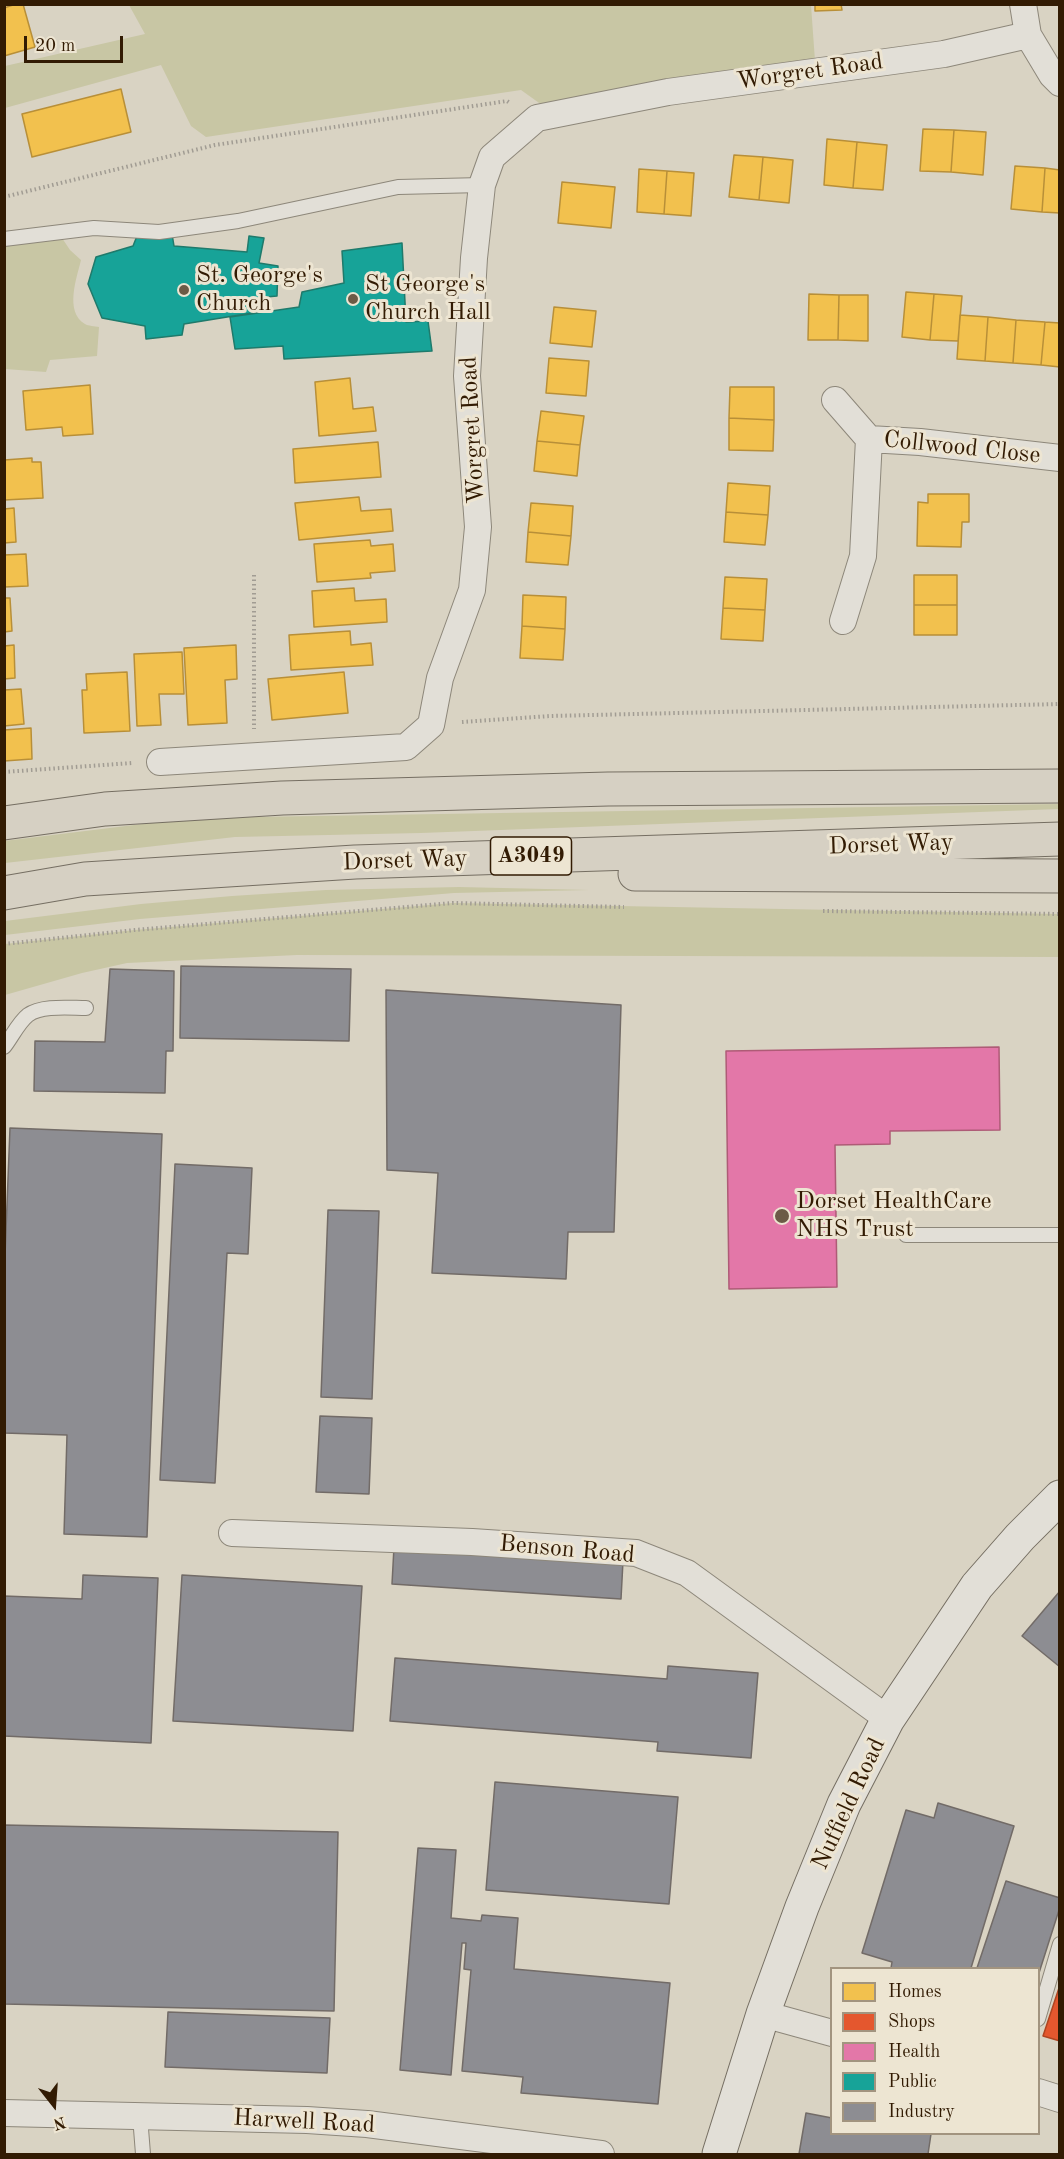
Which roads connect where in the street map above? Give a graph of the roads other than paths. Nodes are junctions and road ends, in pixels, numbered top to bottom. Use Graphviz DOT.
graph roads {
  1 [pos="1023,4"];
  2 [pos="1028,35"];
  3 [pos="1059,83"];
  4 [pos="482,185"];
  5 [pos="4,239"];
  6 [pos="835,400"];
  7 [pos="869,439"];
  8 [pos="1059,458"];
  9 [pos="843,621"];
  10 [pos="160,762"];
  11 [pos="1059,786"];
  12 [pos="4,823"];
  13 [pos="1059,839"];
  14 [pos="417,859"];
  15 [pos="1059,876"];
  16 [pos="4,893"];
  17 [pos="86,1008"];
  18 [pos="4,1047"];
  19 [pos="906,1235"];
  20 [pos="1059,1235"];
  21 [pos="1059,1497"];
  22 [pos="232,1533"];
  23 [pos="888,1719"];
  24 [pos="1059,1944"];
  25 [pos="1040,2012"];
  26 [pos="762,2014"];
  27 [pos="830,2033"];
  28 [pos="1040,2093"];
  29 [pos="1059,2099"];
  30 [pos="4,2113"];
  31 [pos="140,2116"];
  32 [pos="143,2154"];
  33 [pos="601,2154"];
  34 [pos="719,2154"];
  1 -- 2 [label="street"];
  2 -- 3 [label="street"];
  2 -- 4 [label="street, Worgret Road"];
  4 -- 5 [label="lane"];
  4 -- 10 [label="street, Worgret Road"];
  6 -- 7 [label="street"];
  7 -- 8 [label="street, Collwood Close"];
  7 -- 9 [label="street, Collwood Close"];
  11 -- 12 [label="highway"];
  13 -- 14 [label="highway, Dorset Way / A3049"];
  14 -- 15 [label="highway, A3049"];
  14 -- 16 [label="highway, Dorset Way / A3049"];
  17 -- 18 [label="lane"];
  19 -- 20 [label="lane"];
  21 -- 23 [label="street, Nuffield Road"];
  22 -- 23 [label="street, Benson Road"];
  23 -- 26 [label="street, Nuffield Road"];
  24 -- 25 [label="lane"];
  26 -- 27 [label="street"];
  26 -- 34 [label="street, Nuffield Road"];
  28 -- 29 [label="street"];
  30 -- 31 [label="street, Harwell Road"];
  31 -- 32 [label="lane"];
  31 -- 33 [label="street, Harwell Road"];
}
